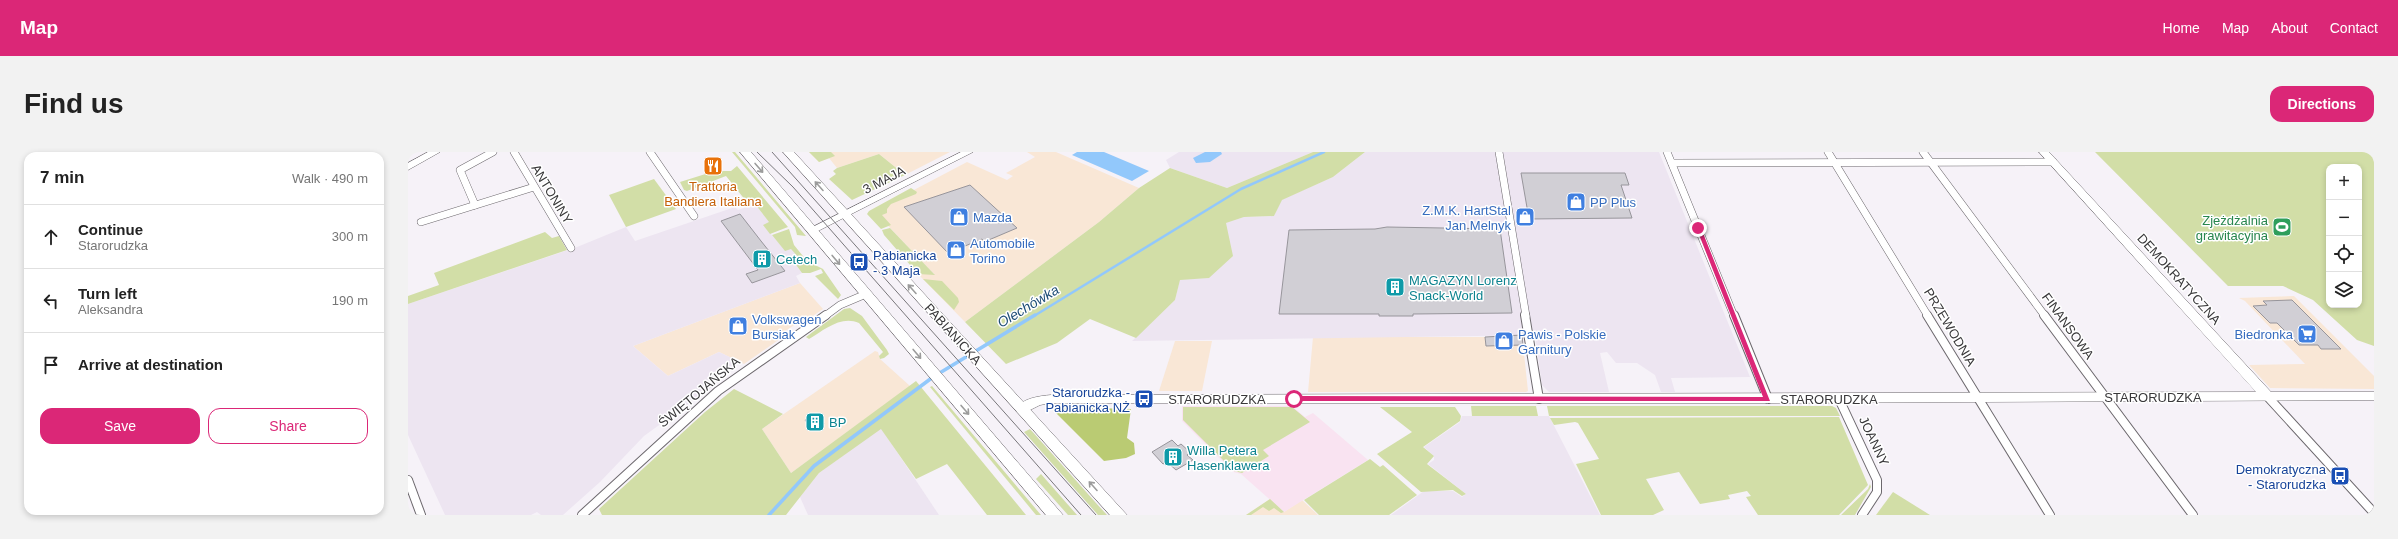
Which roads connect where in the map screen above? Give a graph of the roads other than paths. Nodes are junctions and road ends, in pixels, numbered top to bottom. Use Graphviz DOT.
graph roads {
  1 [pos="436,152"];
  2 [pos="493,152"];
  3 [pos="514,152"];
  4 [pos="650,152"];
  5 [pos="745,152"];
  6 [pos="788,152"];
  7 [pos="968,152"];
  8 [pos="1499,152"];
  9 [pos="1667,152"];
  10 [pos="1828,152"];
  11 [pos="1923,152"];
  12 [pos="2044,152"];
  13 [pos="1834,162"];
  14 [pos="1931,162"];
  15 [pos="2052,162"];
  16 [pos="1672,164"];
  17 [pos="408,167"];
  18 [pos="534,187"];
  19 [pos="475,205"];
  20 [pos="845,215"];
  21 [pos="694,216"];
  22 [pos="420,222"];
  23 [pos="812,230"];
  24 [pos="571,248"];
  25 [pos="866,294"];
  26 [pos="2267,396"];
  27 [pos="2374,396"];
  28 [pos="2104,397"];
  29 [pos="1978,398"];
  30 [pos="1539,399"];
  31 [pos="1768,399"];
  32 [pos="1839,399"];
  33 [pos="1022,408"];
  34 [pos="408,480"];
  35 [pos="2374,513"];
  36 [pos="421,515"];
  37 [pos="582,515"];
  38 [pos="1055,515"];
  39 [pos="1119,515"];
  40 [pos="1862,515"];
  41 [pos="2050,515"];
  42 [pos="2193,515"];
  1 -- 17 [label="street"];
  2 -- 19 [label="street"];
  3 -- 18 [label="street, ANTONINY"];
  4 -- 21 [label="street"];
  5 -- 23 [label="main road, one-way"];
  20 -- 6 [label="main road, PABIANICKA, one-way"];
  7 -- 20 [label="street, 3 MAJA"];
  8 -- 30 [label="street"];
  9 -- 16 [label="street"];
  10 -- 13 [label="street, PRZEWODNIA"];
  11 -- 14 [label="street, FINANSOWA"];
  12 -- 15 [label="street, DEMOKRATYCZNA"];
  13 -- 14 [label="street"];
  13 -- 16 [label="street"];
  13 -- 29 [label="street, PRZEWODNIA"];
  14 -- 15 [label="street"];
  14 -- 28 [label="street, FINANSOWA"];
  15 -- 26 [label="street, DEMOKRATYCZNA"];
  16 -- 31 [label="street"];
  18 -- 19 [label="street"];
  18 -- 24 [label="street, ANTONINY"];
  19 -- 22 [label="street"];
  20 -- 23 [label="street, 3 MAJA"];
  33 -- 20 [label="main road, PABIANICKA, one-way"];
  23 -- 25 [label="main road, one-way"];
  25 -- 37 [label="street, ŚWIĘTOJAŃSKA"];
  25 -- 38 [label="main road, one-way"];
  26 -- 27 [label="street, STARORUDZKA"];
  26 -- 28 [label="street, STARORUDZKA"];
  26 -- 35 [label="street, DEMOKRATYCZNA"];
  28 -- 29 [label="street, STARORUDZKA"];
  28 -- 42 [label="street, FINANSOWA"];
  29 -- 32 [label="street, STARORUDZKA"];
  29 -- 41 [label="street, PRZEWODNIA"];
  30 -- 31 [label="street, STARORUDZKA"];
  30 -- 33 [label="street, STARORUDZKA"];
  31 -- 32 [label="street, STARORUDZKA"];
  32 -- 40 [label="street, JOANNY"];
  39 -- 33 [label="main road, PABIANICKA, one-way"];
  34 -- 36 [label="street"];
}
